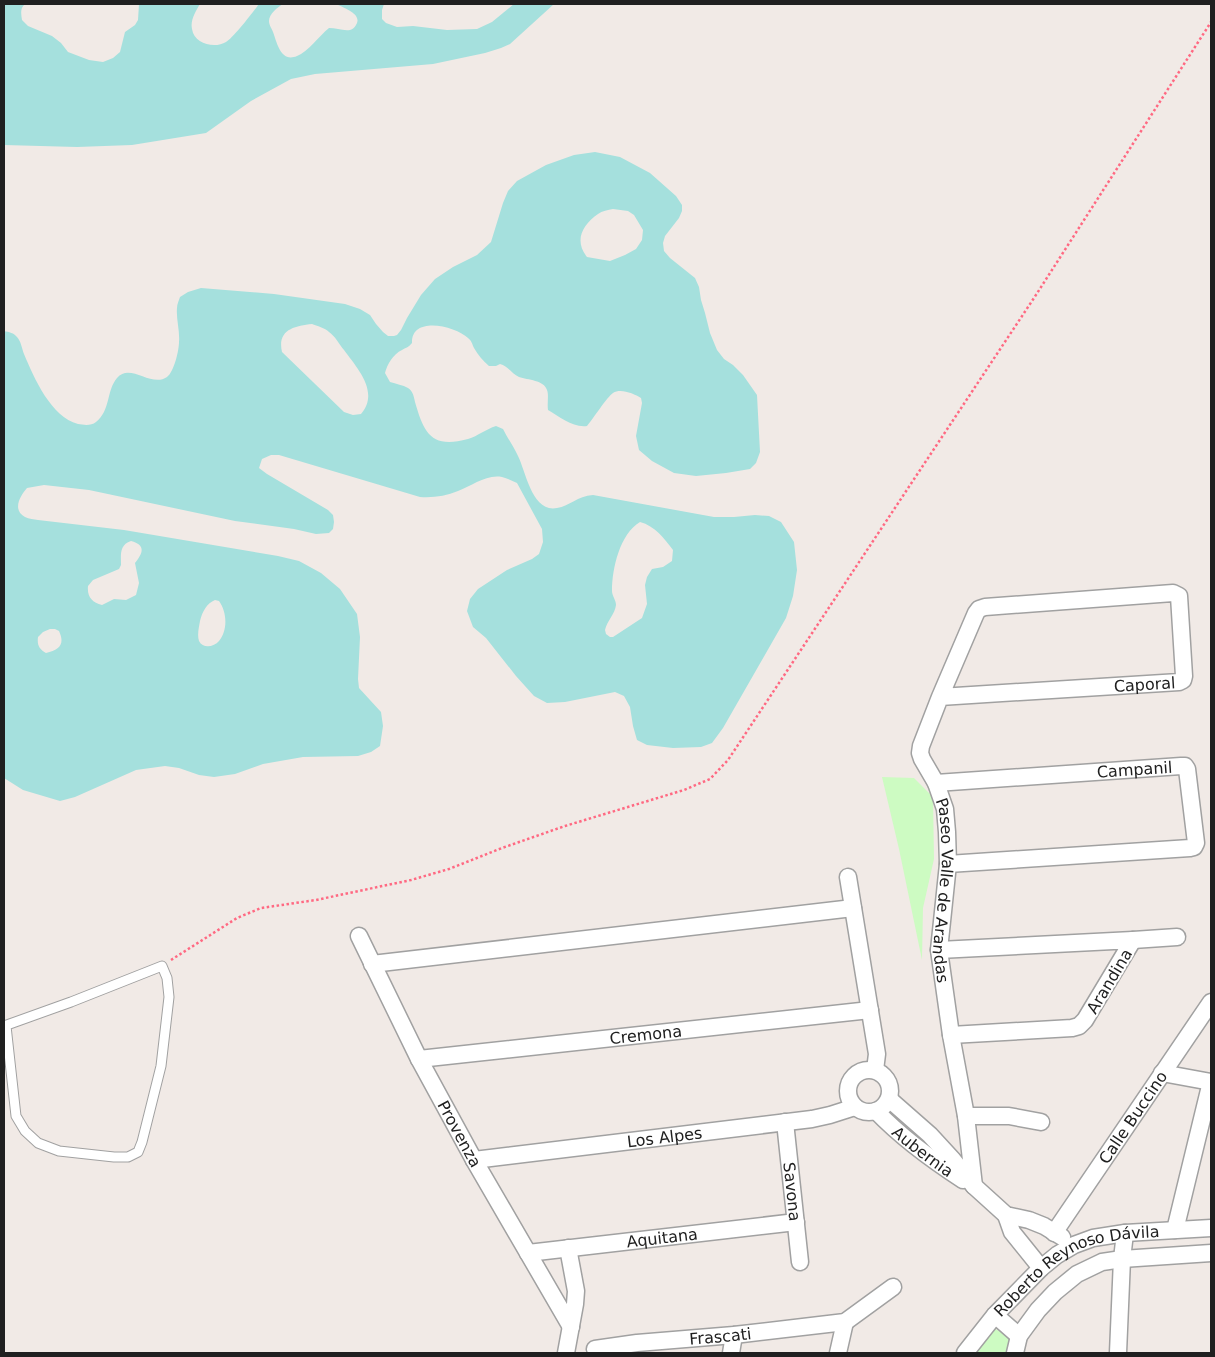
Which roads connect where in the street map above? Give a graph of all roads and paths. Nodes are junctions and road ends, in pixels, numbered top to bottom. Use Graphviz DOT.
graph roads {
  1 [pos="1211,22"];
  2 [pos="979,609"];
  3 [pos="940,697"];
  4 [pos="936,783"];
  5 [pos="948,864"];
  6 [pos="848,877"];
  7 [pos="853,908"];
  8 [pos="359,936"];
  9 [pos="1177,937"];
  10 [pos="1133,940"];
  11 [pos="939,950"];
  12 [pos="372,964"];
  13 [pos="162,966"];
  14 [pos="1211,1002"];
  15 [pos="870,1010"];
  16 [pos="5,1026"];
  17 [pos="951,1035"];
  18 [pos="419,1059"];
  19 [pos="875,1070"];
  20 [pos="1162,1073"];
  21 [pos="1211,1082"];
  22 [pos="889,1098"];
  23 [pos="855,1107"];
  24 [pos="876,1111"];
  25 [pos="966,1116"];
  26 [pos="785,1122"];
  27 [pos="1041,1122"];
  28 [pos="474,1160"];
  29 [pos="974,1186"];
  30 [pos="1006,1215"];
  31 [pos="796,1222"];
  32 [pos="1211,1228"];
  33 [pos="1176,1230"];
  34 [pos="1054,1233"];
  35 [pos="1124,1233"];
  36 [pos="1074,1245"];
  37 [pos="568,1248"];
  38 [pos="528,1253"];
  39 [pos="1211,1253"];
  40 [pos="800,1262"];
  41 [pos="1122,1267"];
  42 [pos="1041,1268"];
  43 [pos="893,1287"];
  44 [pos="995,1315"];
  45 [pos="845,1322"];
  46 [pos="571,1327"];
  47 [pos="734,1335"];
  48 [pos="1019,1336"];
  49 [pos="595,1349"];
  50 [pos="627,1349"];
  51 [pos="566,1353"];
  52 [pos="730,1353"];
  53 [pos="838,1353"];
  54 [pos="964,1353"];
  55 [pos="1015,1353"];
  56 [pos="1118,1353"];
  1 -- 13 [label="path"];
  2 -- 3 [label="street, Paseo Valle de Arandas"];
  2 -- 3 [label="street, Caporal"];
  3 -- 4 [label="street, Paseo Valle de Arandas"];
  4 -- 5 [label="street, Paseo Valle de Arandas"];
  4 -- 5 [label="street, Campanil"];
  5 -- 11 [label="street, Paseo Valle de Arandas"];
  6 -- 7 [label="street"];
  7 -- 12 [label="street"];
  7 -- 15 [label="street"];
  8 -- 12 [label="street, Provenza"];
  9 -- 10 [label="street"];
  10 -- 11 [label="street, Arandina"];
  10 -- 17 [label="street, Arandina"];
  11 -- 17 [label="street, Paseo Valle de Arandas"];
  12 -- 18 [label="street, Provenza"];
  13 -- 16 [label="lane"];
  13 -- 16 [label="lane"];
  14 -- 20 [label="street, Calle Buccino"];
  15 -- 18 [label="street, Cremona"];
  15 -- 19 [label="street"];
  17 -- 25 [label="street, Paseo Valle de Arandas"];
  18 -- 28 [label="street, Provenza"];
  19 -- 22 [label="street"];
  19 -- 23 [label="street"];
  20 -- 21 [label="street"];
  20 -- 34 [label="street, Calle Buccino"];
  21 -- 33 [label="street"];
  22 -- 24 [label="street"];
  22 -- 29 [label="street, Aubernia"];
  23 -- 24 [label="street"];
  23 -- 26 [label="street, Los Alpes"];
  24 -- 29 [label="street, Aubernia"];
  25 -- 27 [label="street"];
  25 -- 29 [label="street, Paseo Valle de Arandas"];
  26 -- 28 [label="street, Los Alpes"];
  26 -- 31 [label="street, Savona"];
  28 -- 38 [label="street, Provenza"];
  29 -- 30 [label="street, Aubernia"];
  30 -- 34 [label="street, Aubernia"];
  30 -- 42 [label="street, Aubernia"];
  31 -- 37 [label="street, Aquitana"];
  31 -- 40 [label="street, Savona"];
  32 -- 33 [label="street, Roberto Reynoso Dávila"];
  33 -- 35 [label="street, Roberto Reynoso Dávila"];
  34 -- 36 [label="street, Aubernia"];
  35 -- 36 [label="street, Roberto Reynoso Dávila"];
  35 -- 41 [label="street"];
  36 -- 42 [label="street, Roberto Reynoso Dávila"];
  37 -- 38 [label="street, Aquitana"];
  37 -- 46 [label="street"];
  38 -- 46 [label="street, Provenza"];
  39 -- 41 [label="street, Roberto Reynoso Dávila"];
  41 -- 48 [label="street, Roberto Reynoso Dávila"];
  41 -- 56 [label="street"];
  42 -- 44 [label="street, Roberto Reynoso Dávila"];
  43 -- 45 [label="street, Frascati"];
  44 -- 48 [label="street"];
  44 -- 54 [label="street, Roberto Reynoso Dávila"];
  45 -- 47 [label="street, Frascati"];
  45 -- 53 [label="street"];
  46 -- 51 [label="street"];
  47 -- 50 [label="street, Frascati"];
  47 -- 52 [label="street"];
  48 -- 55 [label="street, Roberto Reynoso Dávila"];
  49 -- 50 [label="street, Frascati"];
}
